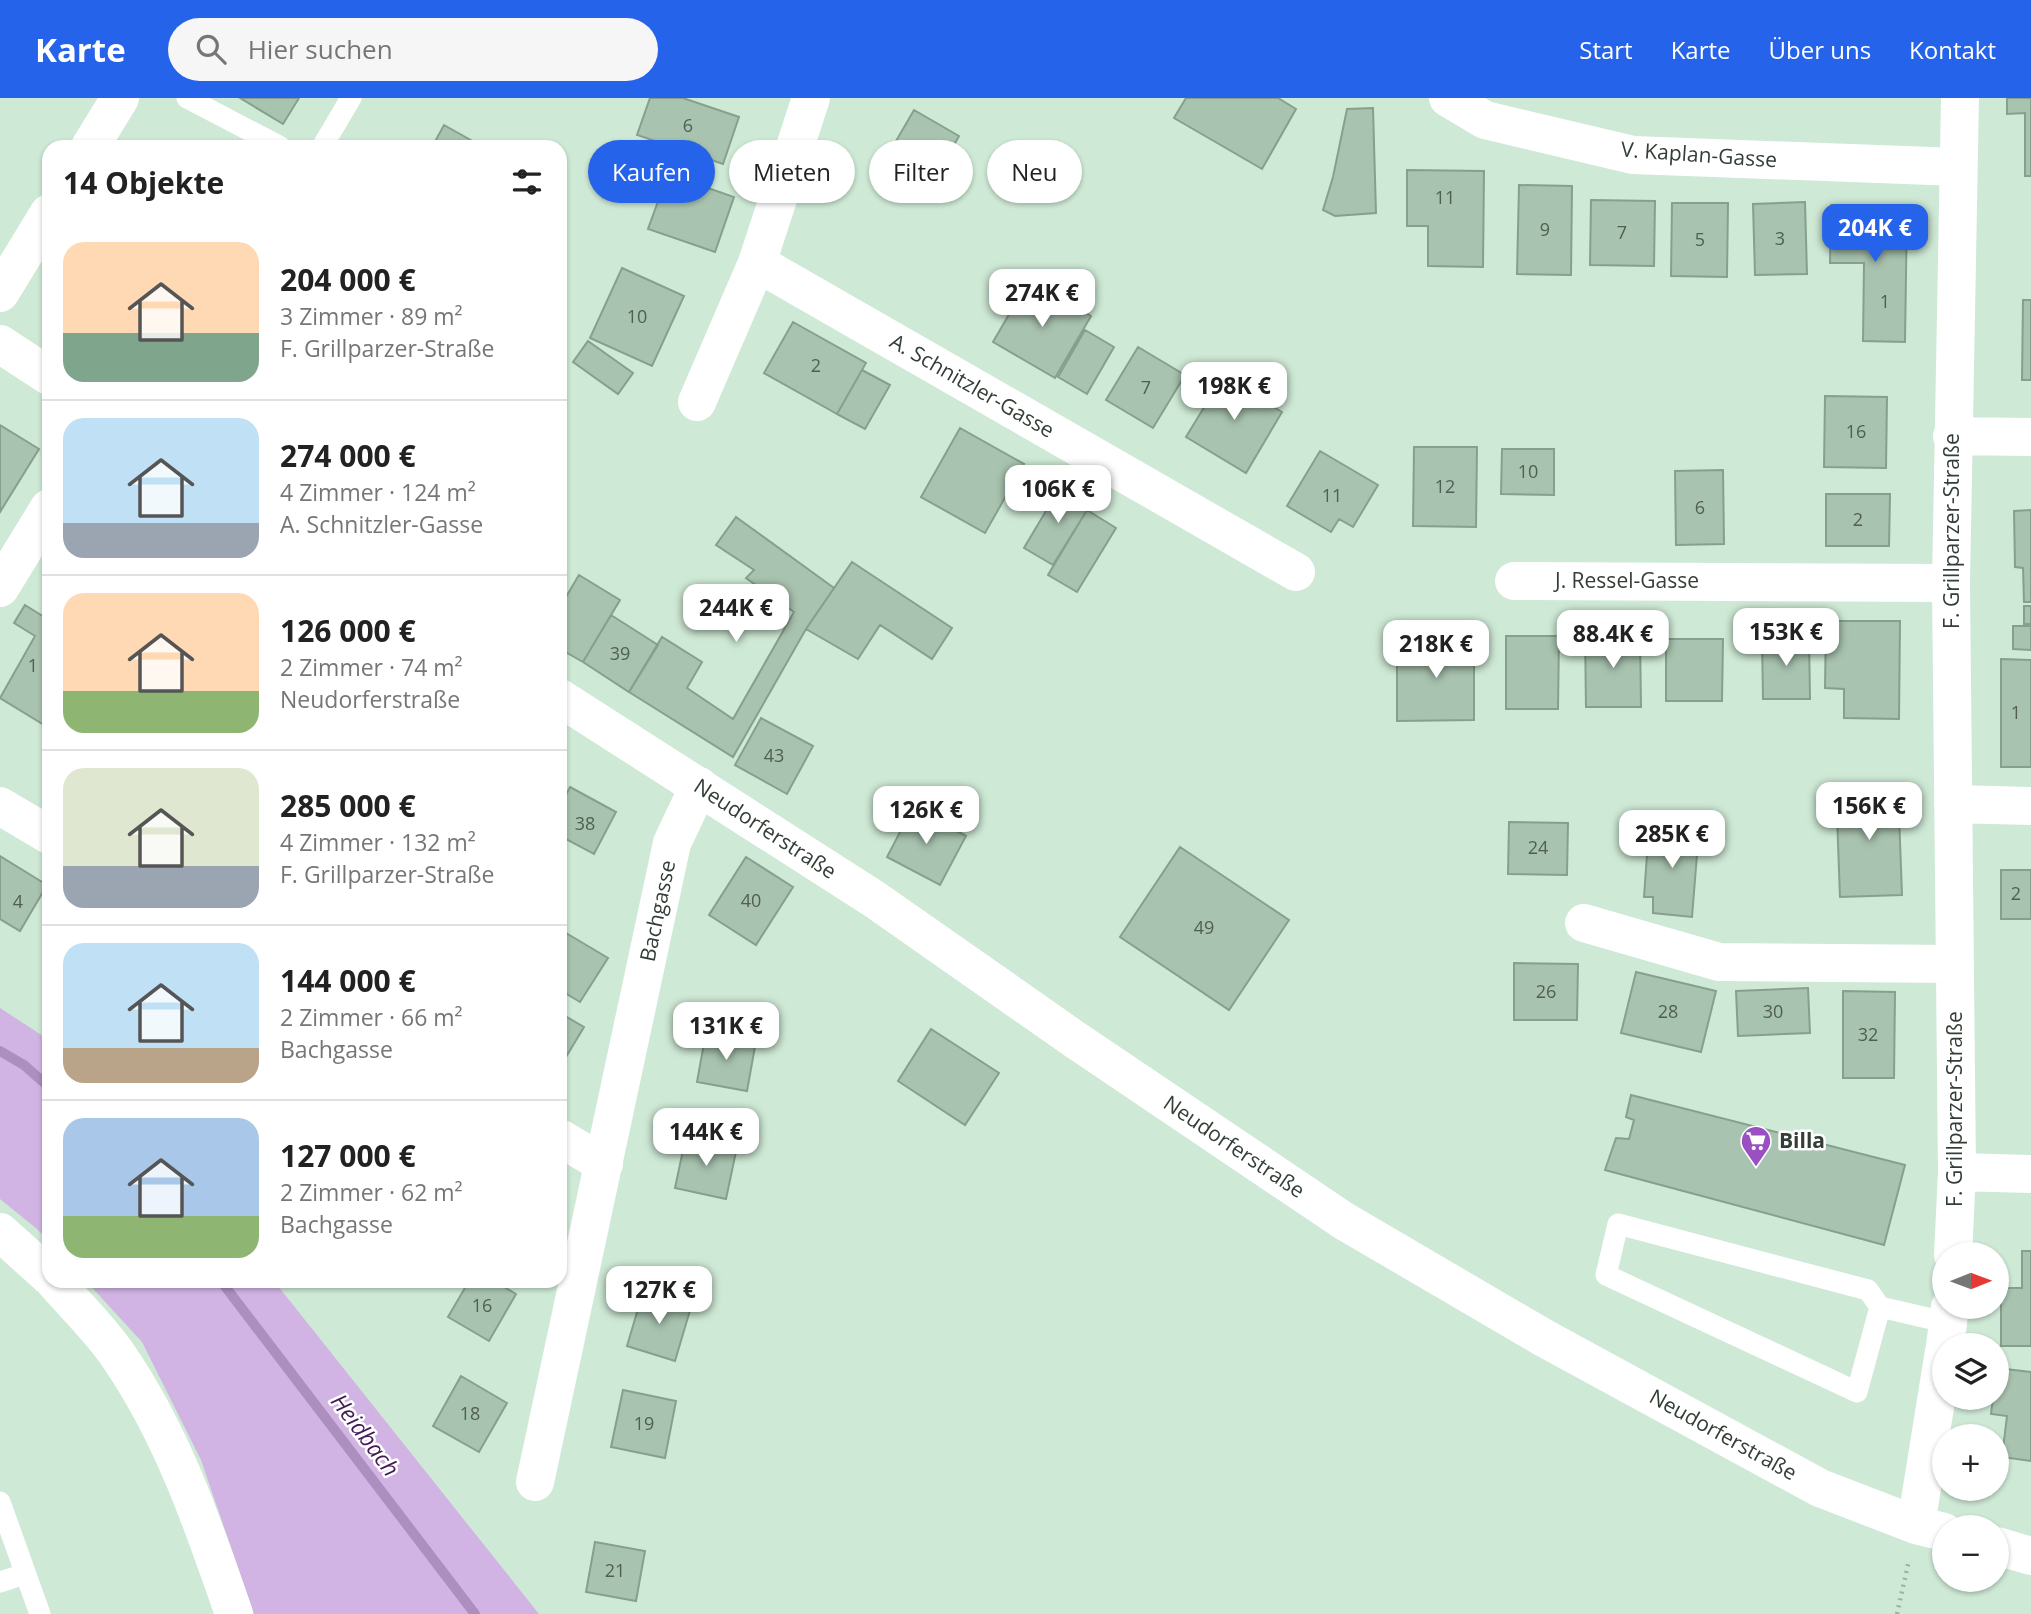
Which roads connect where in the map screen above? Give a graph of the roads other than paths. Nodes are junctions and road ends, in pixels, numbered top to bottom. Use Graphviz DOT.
graph roads {
  1 [pos="120,98"];
  2 [pos="187,98"];
  3 [pos="351,98"];
  4 [pos="811,98"];
  5 [pos="1448,98"];
  6 [pos="1960,98"];
  7 [pos="94,140"];
  8 [pos="268,140"];
  9 [pos="326,140"];
  10 [pos="1958,167"];
  11 [pos="42,224"];
  12 [pos="757,263"];
  13 [pos="0,293"];
  14 [pos="0,344"];
  15 [pos="42,371"];
  16 [pos="697,402"];
  17 [pos="1952,436"];
  18 [pos="2031,437"];
  19 [pos="42,519"];
  20 [pos="1296,572"];
  21 [pos="1514,581"];
  22 [pos="1951,583"];
  23 [pos="0,588"];
  24 [pos="567,702"];
  25 [pos="699,786"];
  26 [pos="1953,804"];
  27 [pos="0,806"];
  28 [pos="2031,806"];
  29 [pos="42,831"];
  30 [pos="1584,923"];
  31 [pos="1954,964"];
  32 [pos="567,1142"];
  33 [pos="604,1164"];
  34 [pos="1957,1172"];
  35 [pos="2031,1174"];
  36 [pos="0,1232"];
  37 [pos="1954,1242"];
  38 [pos="42,1270"];
  39 [pos="60,1288"];
  40 [pos="1880,1307"];
  41 [pos="1947,1332"];
  42 [pos="535,1482"];
  43 [pos="0,1502"];
  44 [pos="1930,1529"];
  45 [pos="2009,1550"];
  46 [pos="2031,1556"];
  47 [pos="25,1574"];
  48 [pos="0,1583"];
  49 [pos="40,1614"];
  50 [pos="234,1614"];
  1 -- 7 [label="street"];
  2 -- 8 [label="lane"];
  3 -- 9 [label="lane"];
  4 -- 12 [label="street"];
  5 -- 10 [label="street, V. Kaplan-Gasse"];
  6 -- 10 [label="street, F. Grillparzer-Straße"];
  10 -- 17 [label="street, F. Grillparzer-Straße"];
  11 -- 13 [label="street"];
  12 -- 16 [label="street"];
  12 -- 20 [label="street, A. Schnitzler-Gasse"];
  14 -- 15 [label="street"];
  17 -- 18 [label="street"];
  17 -- 22 [label="street, F. Grillparzer-Straße"];
  19 -- 23 [label="street"];
  21 -- 22 [label="street, J. Ressel-Gasse"];
  22 -- 26 [label="street, F. Grillparzer-Straße"];
  24 -- 25 [label="street, Neudorferstraße"];
  25 -- 33 [label="street, Bachgasse"];
  25 -- 44 [label="street, Neudorferstraße"];
  26 -- 28 [label="street"];
  26 -- 31 [label="street, F. Grillparzer-Straße"];
  27 -- 29 [label="street"];
  30 -- 31 [label="street"];
  31 -- 34 [label="street, F. Grillparzer-Straße"];
  32 -- 33 [label="street"];
  33 -- 42 [label="street, Bachgasse"];
  34 -- 35 [label="street"];
  34 -- 37 [label="street, F. Grillparzer-Straße"];
  36 -- 38 [label="street"];
  39 -- 50 [label="street"];
  40 -- 40 [label="lane"];
  40 -- 41 [label="lane"];
  41 -- 44 [label="street"];
  43 -- 47 [label="lane"];
  45 -- 46 [label="street"];
  47 -- 48 [label="lane"];
  47 -- 49 [label="lane"];
}
